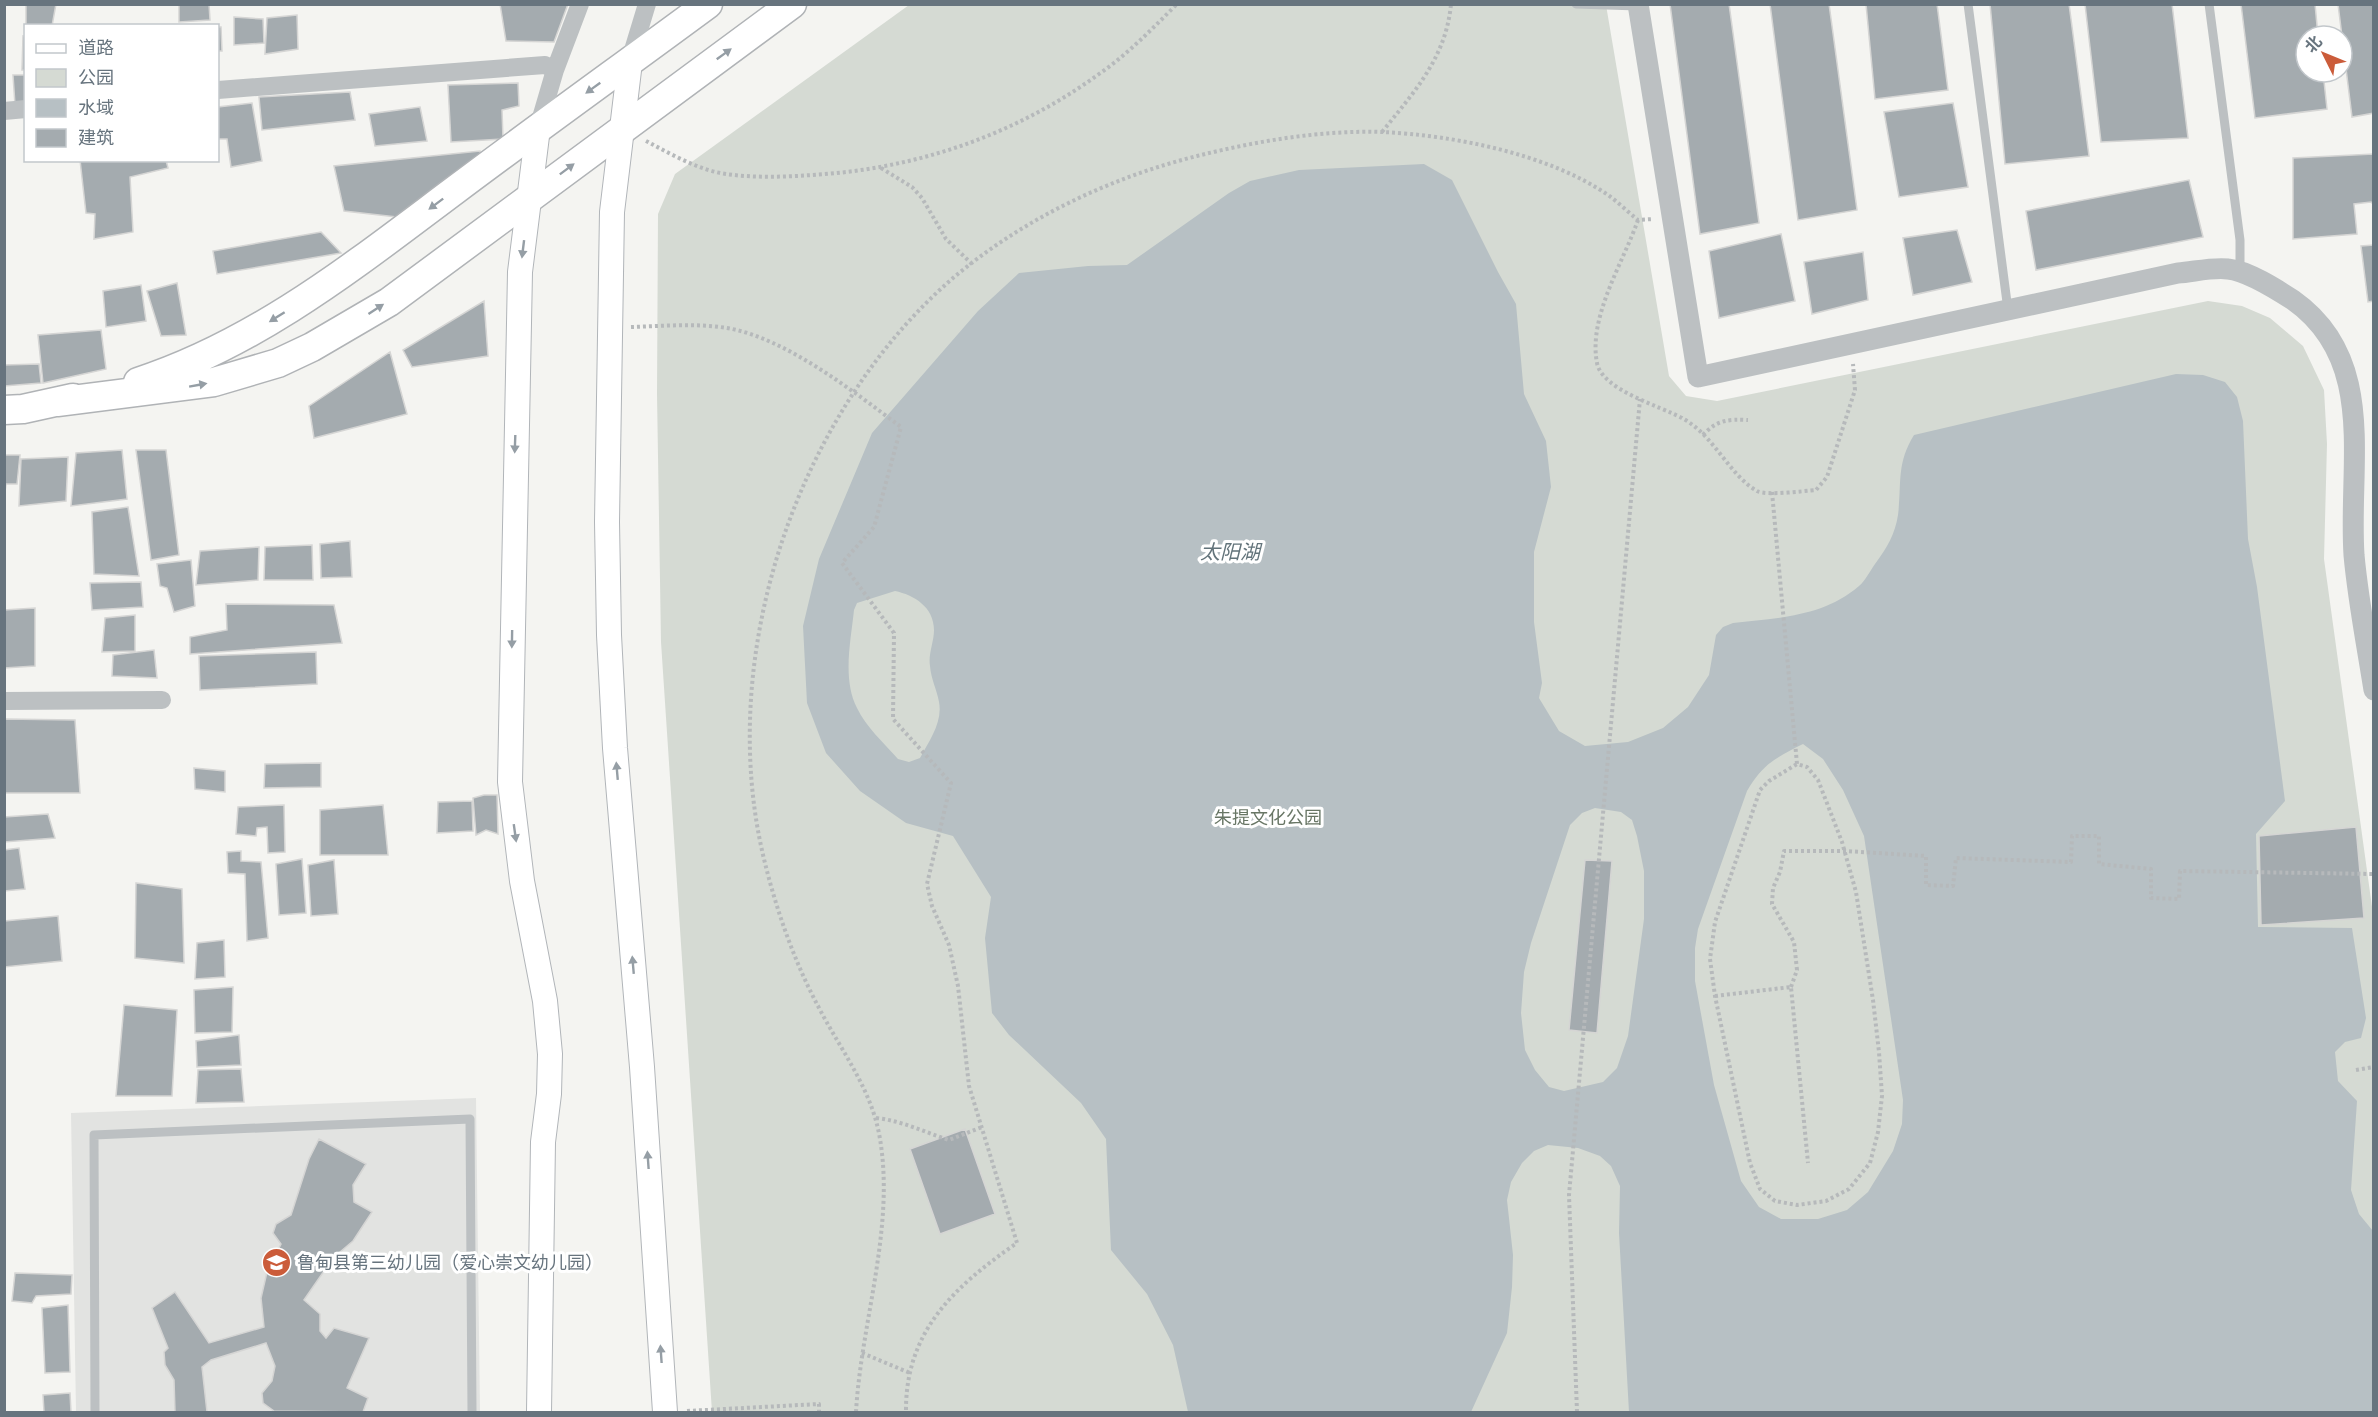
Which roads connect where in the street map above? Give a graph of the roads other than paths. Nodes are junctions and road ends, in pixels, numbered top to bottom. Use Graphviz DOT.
graph roads {
  1 [pos="580,4"];
  2 [pos="647,4"];
  3 [pos="708,4"];
  4 [pos="792,4"];
  5 [pos="1575,4"];
  6 [pos="1968,4"];
  7 [pos="2209,4"];
  8 [pos="1638,5"];
  9 [pos="630,62"];
  10 [pos="555,70"];
  11 [pos="219,90"];
  12 [pos="24,109"];
  13 [pos="4,111"];
  14 [pos="538,128"];
  15 [pos="622,129"];
  16 [pos="530,197"];
  17 [pos="2241,273"];
  18 [pos="2008,310"];
  19 [pos="57,402"];
  20 [pos="4,410"];
  21 [pos="2373,690"];
  22 [pos="162,700"];
  23 [pos="4,701"];
  24 [pos="665,1412"];
  25 [pos="95,1413"];
  26 [pos="472,1413"];
  27 [pos="539,1413"];
  1 -- 10 [label="street"];
  2 -- 9 [label="street"];
  3 -- 9 [label="highway"];
  15 -- 4 [label="highway, one-way"];
  5 -- 8 [label="lane"];
  6 -- 18 [label="lane"];
  7 -- 17 [label="lane"];
  8 -- 18 [label="street"];
  9 -- 14 [label="highway, one-way"];
  9 -- 15 [label="main road"];
  10 -- 11 [label="street"];
  10 -- 14 [label="street"];
  12 -- 13 [label="street"];
  14 -- 16 [label="main road"];
  14 -- 19 [label="highway, one-way"];
  16 -- 15 [label="highway, one-way"];
  24 -- 15 [label="main road, one-way"];
  19 -- 16 [label="highway, one-way"];
  16 -- 27 [label="main road, one-way"];
  17 -- 18 [label="street"];
  17 -- 21 [label="street"];
  19 -- 20 [label="highway"];
  22 -- 23 [label="street"];
  25 -- 26 [label="lane"];
}
